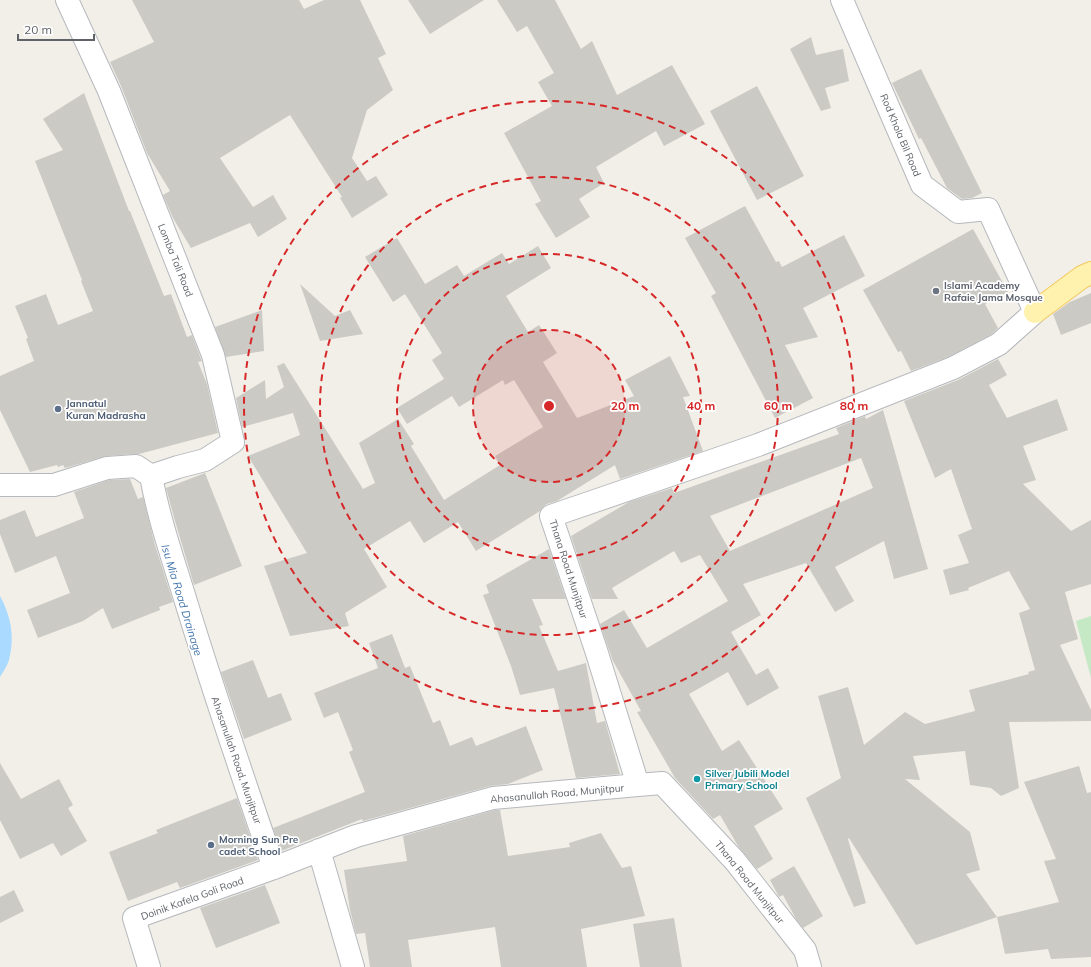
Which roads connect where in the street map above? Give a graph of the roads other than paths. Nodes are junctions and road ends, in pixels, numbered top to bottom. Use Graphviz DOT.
graph roads {
  1 [pos="67,0"];
  2 [pos="842,0"];
  3 [pos="1091,273"];
  4 [pos="1035,312"];
  5 [pos="151,476"];
  6 [pos="0,485"];
  7 [pos="638,785"];
  8 [pos="319,850"];
  9 [pos="274,868"];
  10 [pos="149,967"];
  11 [pos="352,967"];
  12 [pos="810,967"];
  1 -- 5 [label="street, Lomba Tali Road"];
  2 -- 4 [label="street, Rod Khola Bil Road"];
  3 -- 4 [label="main road"];
  4 -- 7 [label="street, Thana Road Munjitpur"];
  5 -- 6 [label="street"];
  5 -- 9 [label="street, Ahasanullah Road, Munjitpur"];
  7 -- 8 [label="street, Ahasanullah Road, Munjitpur"];
  7 -- 12 [label="street, Thana Road Munjitpur"];
  8 -- 9 [label="street, Ahasanullah Road, Munjitpur"];
  8 -- 11 [label="street"];
  9 -- 10 [label="street, Doinik Kafela Goli Road"];
}
